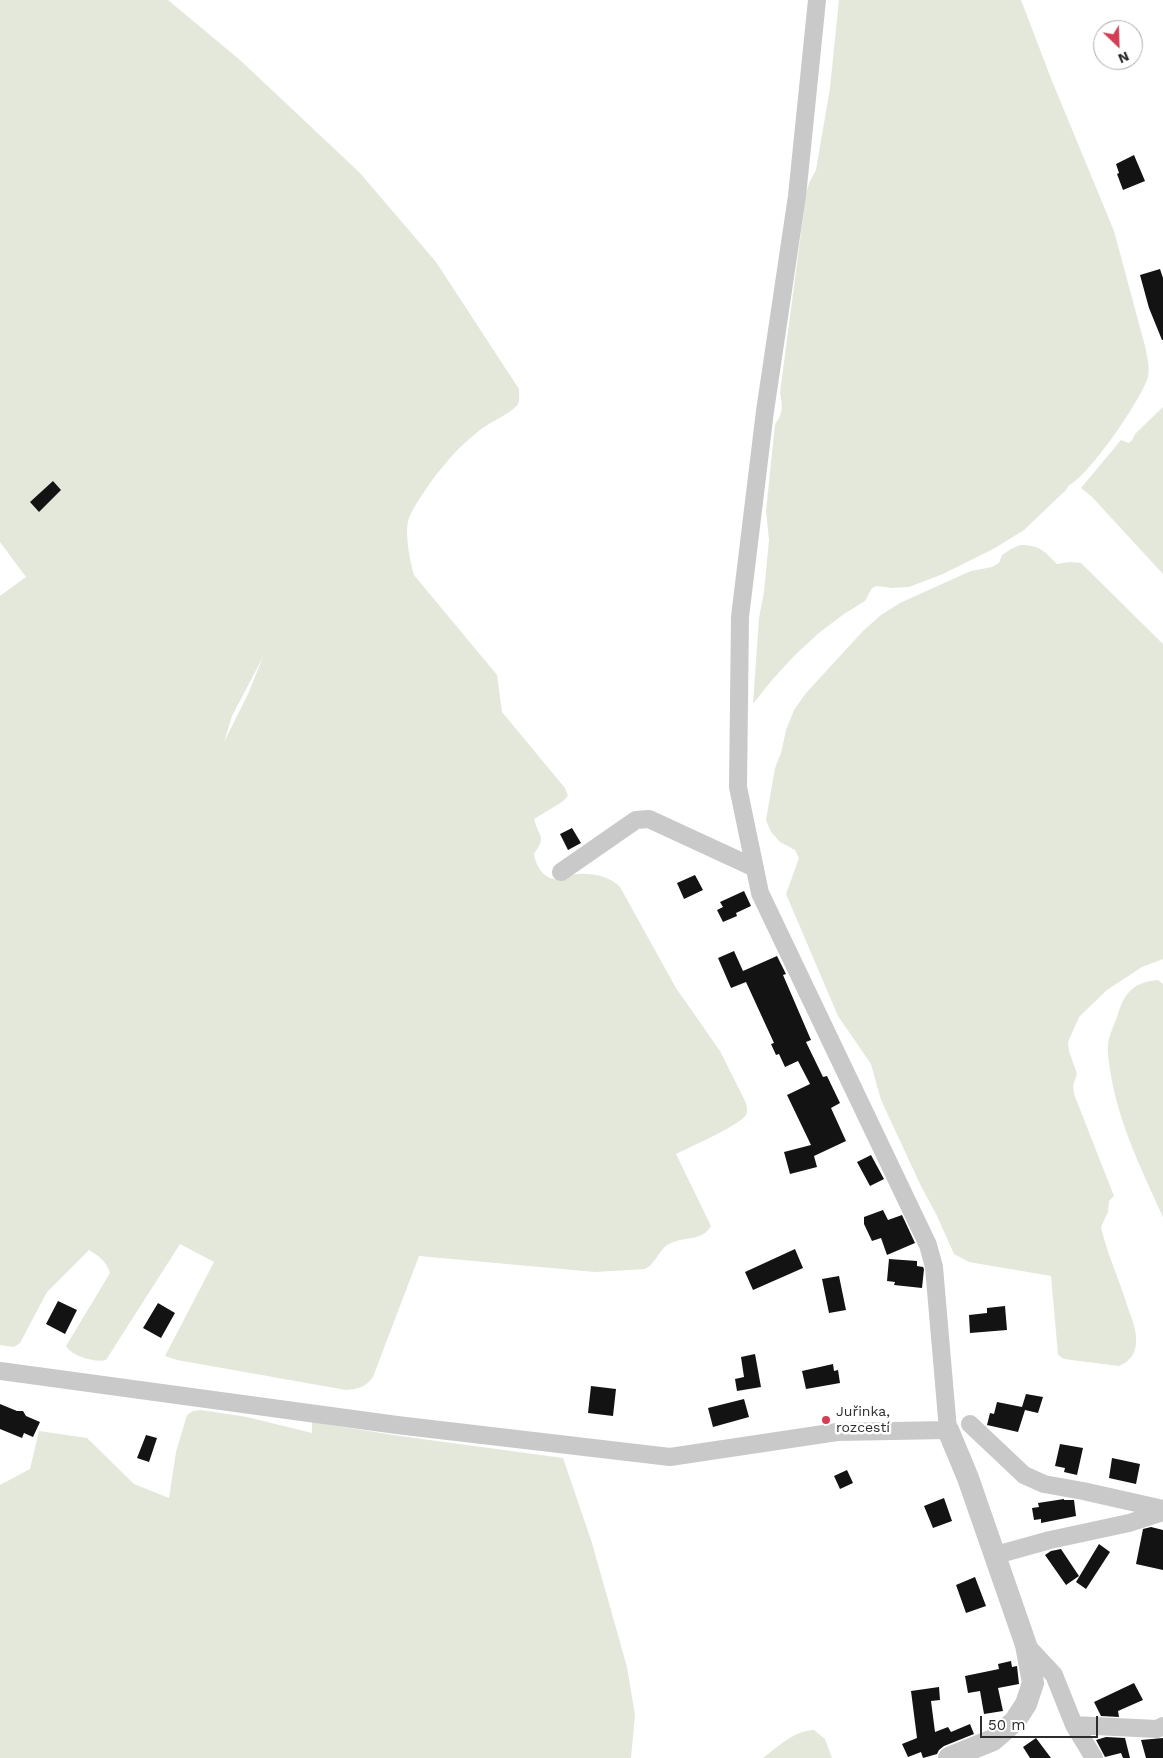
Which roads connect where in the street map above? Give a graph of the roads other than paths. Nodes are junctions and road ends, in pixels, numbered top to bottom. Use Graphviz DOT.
graph roads {
  1 [pos="817,0"];
  2 [pos="755,868"];
  3 [pos="561,872"];
  4 [pos="0,1371"];
  5 [pos="970,1424"];
  6 [pos="948,1430"];
  7 [pos="1163,1511"];
  8 [pos="996,1555"];
  9 [pos="1026,1645"];
  10 [pos="1074,1725"];
  11 [pos="1163,1726"];
  12 [pos="949,1758"];
  13 [pos="1094,1758"];
  1 -- 2 [label="street"];
  2 -- 3 [label="street"];
  2 -- 6 [label="street"];
  4 -- 6 [label="street"];
  5 -- 7 [label="street"];
  6 -- 8 [label="street"];
  7 -- 8 [label="street"];
  8 -- 9 [label="street"];
  9 -- 10 [label="street"];
  9 -- 12 [label="street"];
  10 -- 11 [label="street"];
  10 -- 13 [label="street"];
}
